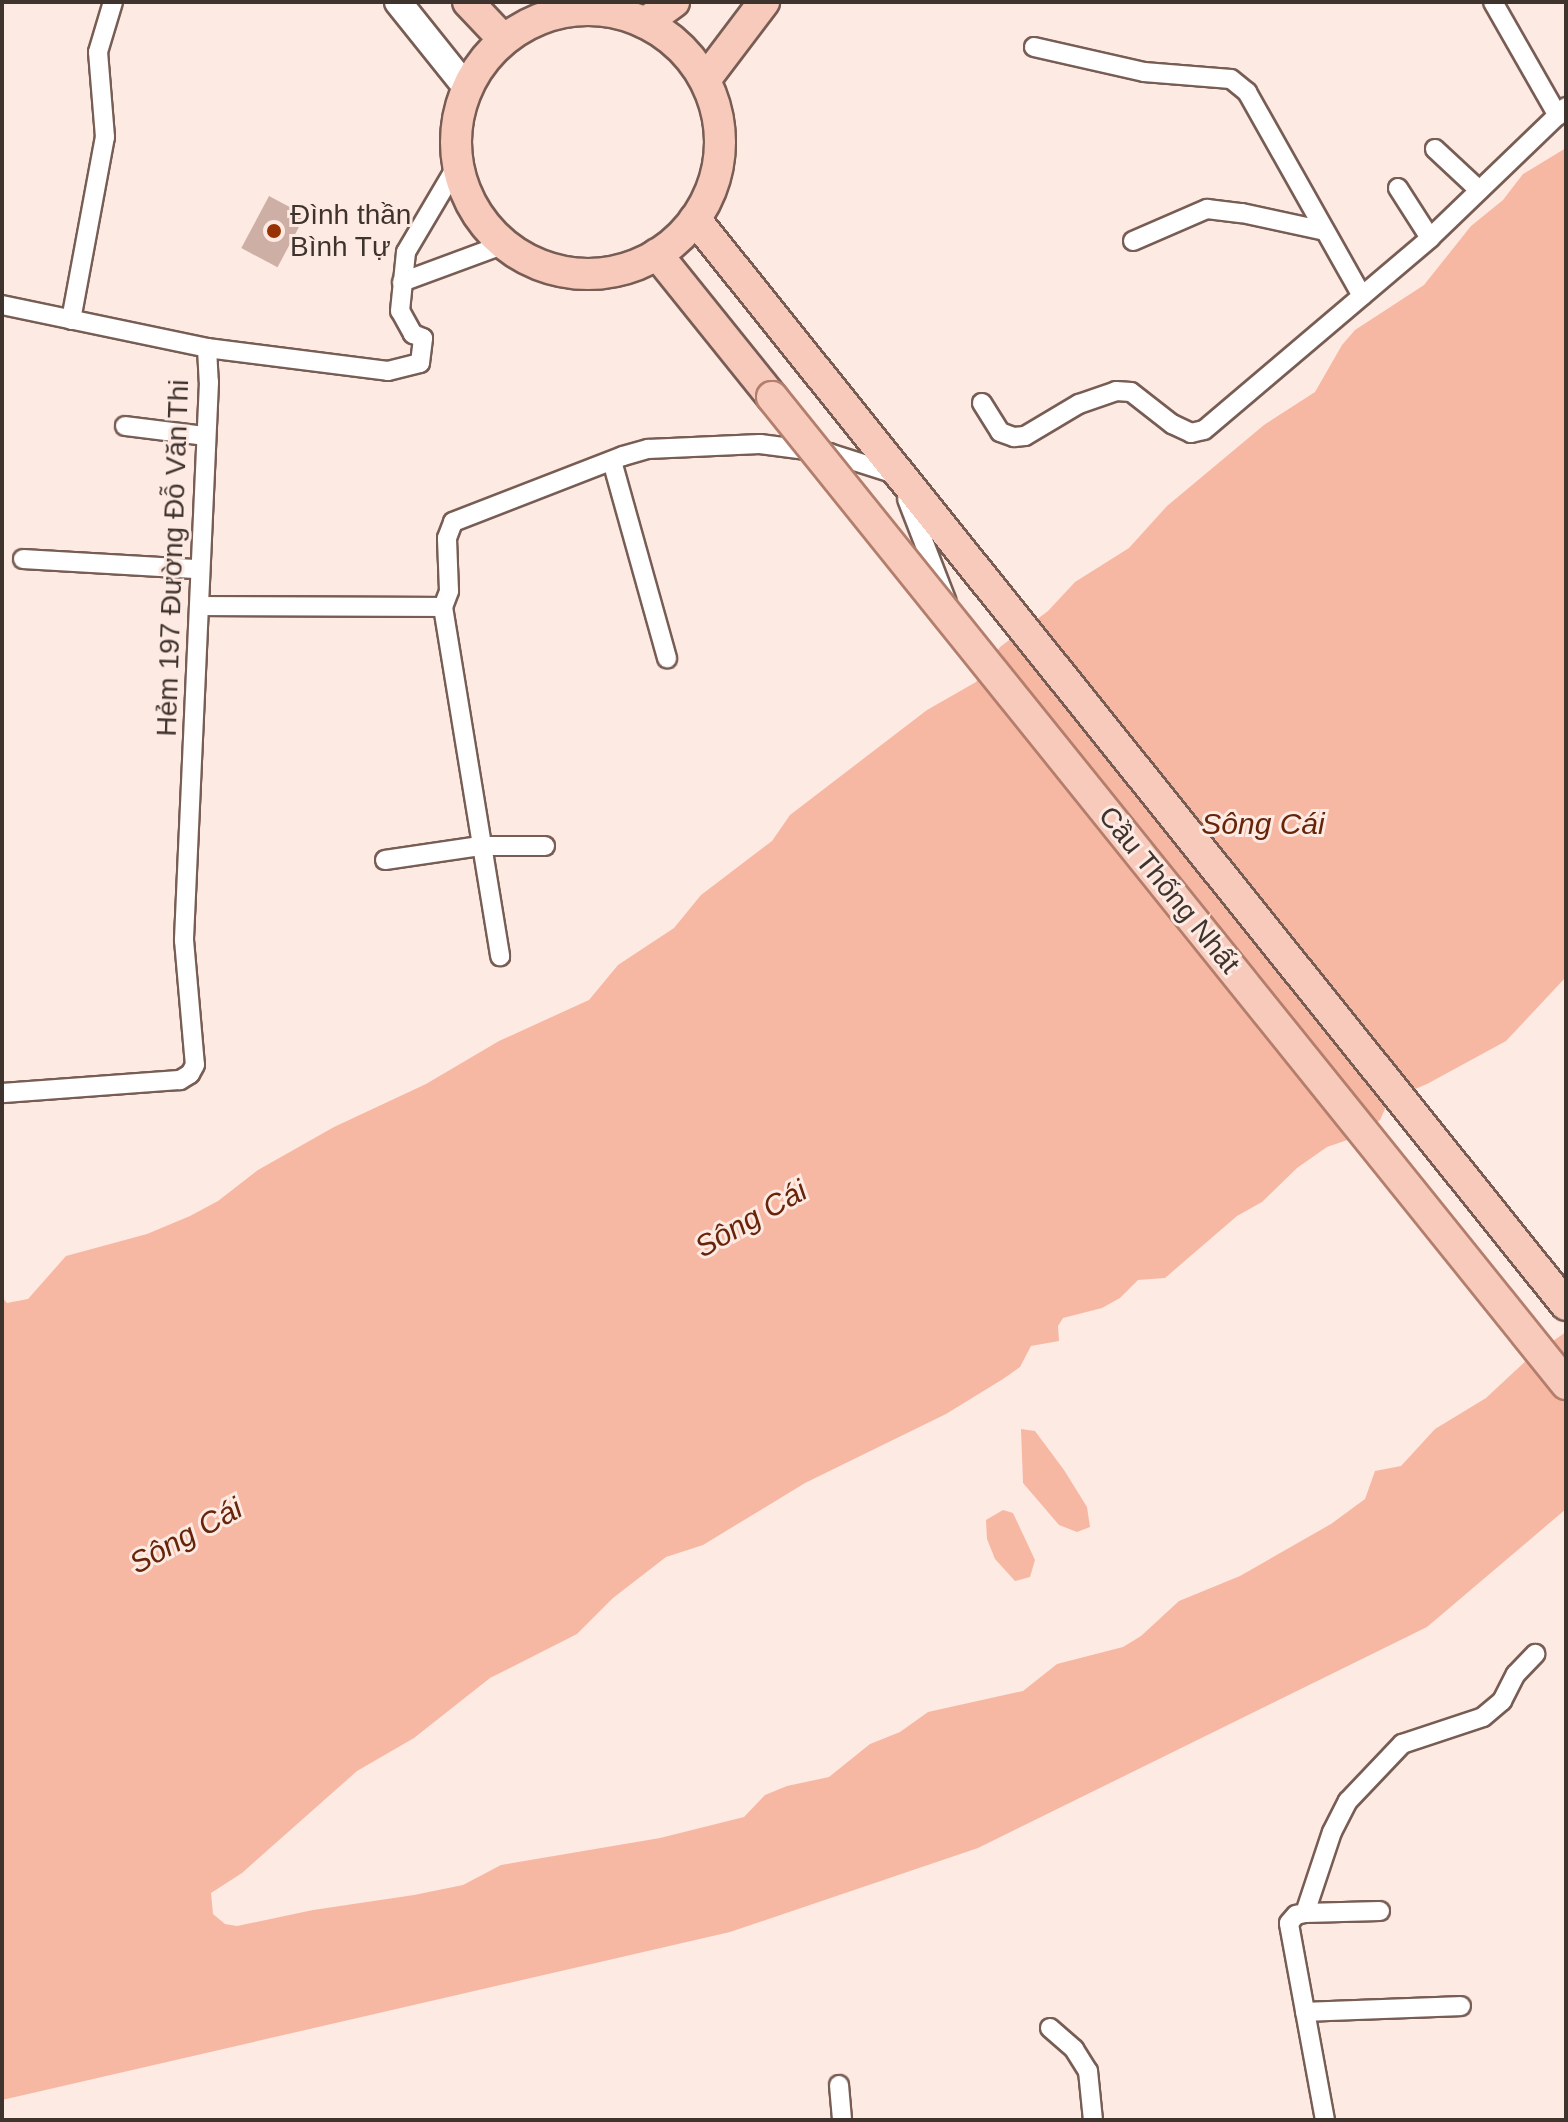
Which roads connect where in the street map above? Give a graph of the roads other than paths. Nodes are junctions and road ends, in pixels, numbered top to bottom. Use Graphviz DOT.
graph roads {
  1 [pos="113,2"];
  2 [pos="398,2"];
  3 [pos="468,2"];
  4 [pos="674,2"];
  5 [pos="764,2"];
  6 [pos="1493,2"];
  7 [pos="600,6"];
  8 [pos="534,10"];
  9 [pos="645,23"];
  10 [pos="504,40"];
  11 [pos="1034,47"];
  12 [pos="705,80"];
  13 [pos="467,88"];
  14 [pos="1562,112"];
  15 [pos="1435,149"];
  16 [pos="458,164"];
  17 [pos="1398,188"];
  18 [pos="1479,190"];
  19 [pos="695,219"];
  20 [pos="1325,231"];
  21 [pos="1430,238"];
  22 [pos="1133,241"];
  23 [pos="505,244"];
  24 [pos="657,254"];
  25 [pos="402,282"];
  26 [pos="1362,296"];
  27 [pos="2,305"];
  28 [pos="71,320"];
  29 [pos="207,348"];
  30 [pos="982,403"];
  31 [pos="125,426"];
  32 [pos="205,436"];
  33 [pos="612,461"];
  34 [pos="23,559"];
  35 [pos="199,569"];
  36 [pos="201,606"];
  37 [pos="443,607"];
  38 [pos="960,638"];
  39 [pos="667,658"];
  40 [pos="480,846"];
  41 [pos="545,846"];
  42 [pos="385,860"];
  43 [pos="500,956"];
  44 [pos="2,1093"];
  45 [pos="1566,1305"];
  46 [pos="1566,1384"];
  47 [pos="1535,1654"];
  48 [pos="1380,1911"];
  49 [pos="1305,1913"];
  50 [pos="1461,2006"];
  51 [pos="1305,2012"];
  52 [pos="1050,2028"];
  53 [pos="839,2085"];
  54 [pos="842,2120"];
  55 [pos="1093,2120"];
  56 [pos="1325,2120"];
  1 -- 28 [label="street"];
  2 -- 13 [label="main road"];
  3 -- 10 [label="main road"];
  4 -- 9 [label="main road"];
  5 -- 12 [label="main road"];
  6 -- 14 [label="street"];
  7 -- 8 [label="main road"];
  7 -- 9 [label="main road"];
  8 -- 10 [label="main road"];
  9 -- 12 [label="main road"];
  10 -- 13 [label="main road"];
  11 -- 20 [label="street"];
  12 -- 19 [label="main road"];
  13 -- 16 [label="main road"];
  14 -- 18 [label="street"];
  15 -- 18 [label="street"];
  16 -- 23 [label="main road"];
  16 -- 25 [label="street"];
  17 -- 21 [label="street"];
  18 -- 21 [label="street"];
  19 -- 24 [label="main road"];
  19 -- 45 [label="main road, Cầu Thống Nhất"];
  20 -- 22 [label="street"];
  20 -- 26 [label="street"];
  21 -- 26 [label="street"];
  23 -- 24 [label="main road"];
  23 -- 25 [label="street"];
  24 -- 46 [label="main road, Cầu Thống Nhất, bridge"];
  25 -- 29 [label="street"];
  26 -- 30 [label="street"];
  27 -- 28 [label="street, Hẻm 197 Đường Đỗ Văn Thi"];
  28 -- 29 [label="street, Hẻm 197 Đường Đỗ Văn Thi"];
  29 -- 32 [label="street, Hẻm 197 Đường Đỗ Văn Thi"];
  31 -- 32 [label="street"];
  32 -- 35 [label="street, Hẻm 197 Đường Đỗ Văn Thi"];
  33 -- 37 [label="street"];
  33 -- 38 [label="street"];
  33 -- 39 [label="street"];
  34 -- 35 [label="street"];
  35 -- 36 [label="street, Hẻm 197 Đường Đỗ Văn Thi"];
  36 -- 37 [label="street"];
  36 -- 44 [label="street, Hẻm 197 Đường Đỗ Văn Thi"];
  37 -- 40 [label="street"];
  40 -- 41 [label="street"];
  40 -- 42 [label="street"];
  40 -- 43 [label="street"];
  47 -- 49 [label="street"];
  48 -- 49 [label="street"];
  49 -- 51 [label="street"];
  50 -- 51 [label="street"];
  51 -- 56 [label="street"];
  52 -- 55 [label="street"];
  53 -- 54 [label="street"];
}
